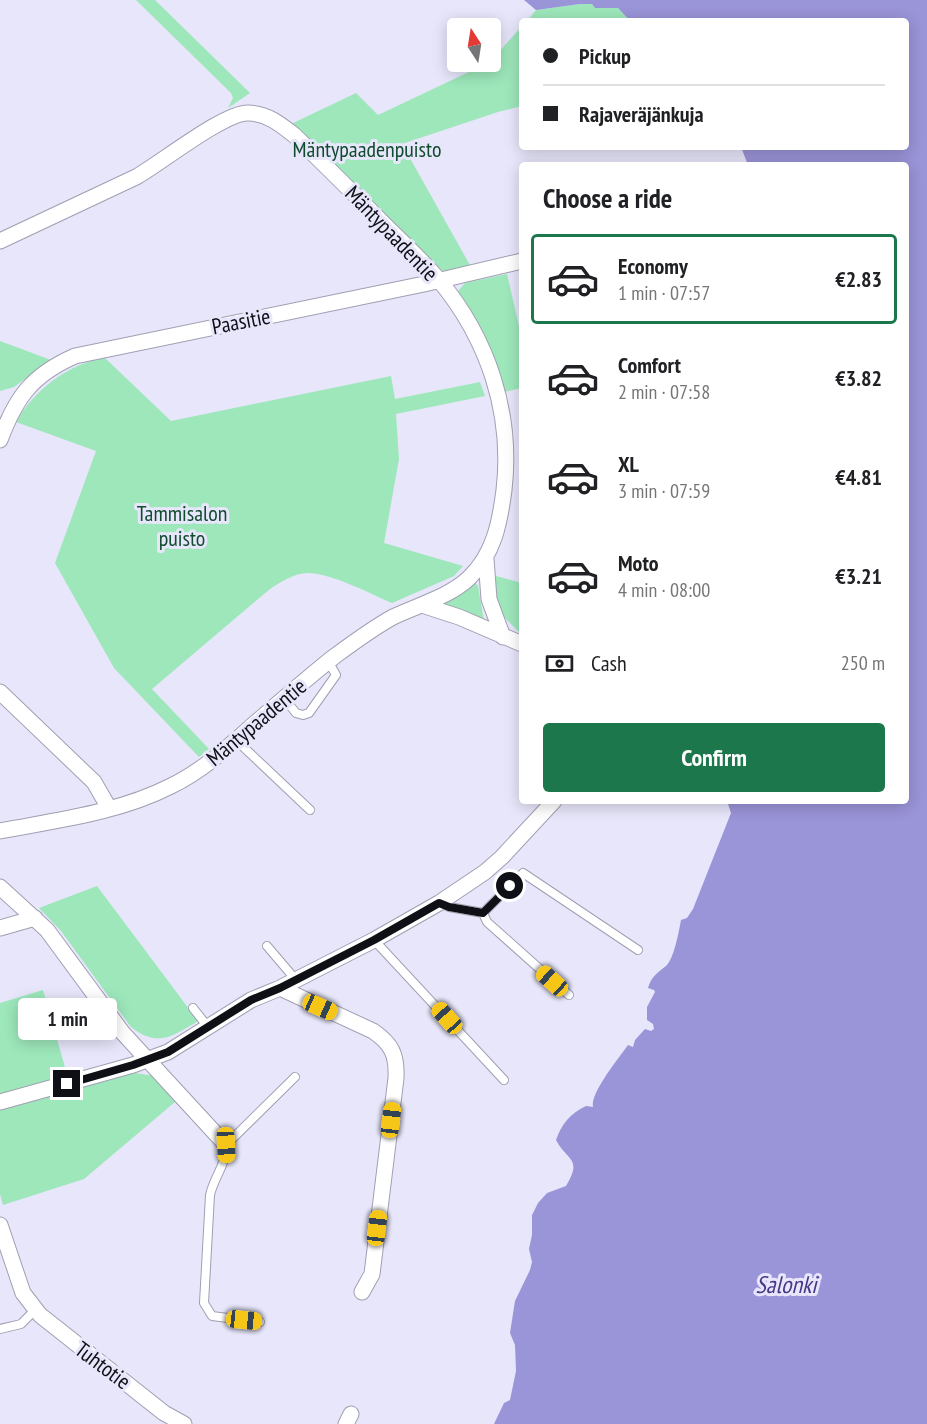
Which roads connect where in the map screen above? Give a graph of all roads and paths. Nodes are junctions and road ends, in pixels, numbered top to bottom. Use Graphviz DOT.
graph roads {
  1 [pos="0,241"];
  2 [pos="519,262"];
  3 [pos="439,280"];
  4 [pos="7,403"];
  5 [pos="0,440"];
  6 [pos="486,559"];
  7 [pos="422,604"];
  8 [pos="503,637"];
  9 [pos="519,643"];
  10 [pos="328,661"];
  11 [pos="0,692"];
  12 [pos="284,698"];
  13 [pos="236,740"];
  14 [pos="551,804"];
  15 [pos="109,808"];
  16 [pos="310,810"];
  17 [pos="0,831"];
  18 [pos="0,887"];
  19 [pos="439,903"];
  20 [pos="483,913"];
  21 [pos="35,918"];
  22 [pos="0,928"];
  23 [pos="374,940"];
  24 [pos="267,946"];
  25 [pos="638,950"];
  26 [pos="296,980"];
  27 [pos="280,988"];
  28 [pos="569,995"];
  29 [pos="193,1008"];
  30 [pos="208,1027"];
  31 [pos="148,1060"];
  32 [pos="295,1077"];
  33 [pos="504,1080"];
  34 [pos="0,1102"];
  35 [pos="226,1145"];
  36 [pos="0,1225"];
  37 [pos="362,1292"];
  38 [pos="34,1309"];
  39 [pos="260,1322"];
  40 [pos="0,1329"];
  41 [pos="178,1423"];
  1 -- 3 [label="street, Mäntypaadentie"];
  2 -- 3 [label="street, Paasitie"];
  3 -- 4 [label="street, Paasitie"];
  3 -- 6 [label="street, Mäntypaadentie"];
  4 -- 5 [label="street, Paasitie"];
  6 -- 7 [label="street, Mäntypaadentie"];
  6 -- 8 [label="street, Mäntypaadentie"];
  7 -- 8 [label="street"];
  7 -- 10 [label="street, Mäntypaadentie"];
  8 -- 9 [label="street"];
  10 -- 12 [label="street, Mäntypaadentie"];
  10 -- 12 [label="lane"];
  11 -- 15 [label="street"];
  12 -- 13 [label="street, Mäntypaadentie"];
  13 -- 15 [label="street, Mäntypaadentie"];
  13 -- 16 [label="lane"];
  14 -- 19 [label="street"];
  15 -- 17 [label="street, Mäntypaadentie"];
  18 -- 21 [label="street"];
  19 -- 20 [label="lane"];
  19 -- 23 [label="street"];
  20 -- 25 [label="lane"];
  20 -- 28 [label="lane"];
  21 -- 22 [label="street"];
  21 -- 31 [label="street"];
  23 -- 26 [label="street"];
  23 -- 33 [label="lane"];
  24 -- 26 [label="lane"];
  26 -- 27 [label="street"];
  27 -- 30 [label="street"];
  27 -- 37 [label="street"];
  29 -- 30 [label="lane"];
  30 -- 31 [label="street"];
  31 -- 34 [label="street"];
  31 -- 35 [label="street"];
  32 -- 35 [label="lane"];
  35 -- 39 [label="lane"];
  36 -- 38 [label="street, Tuhtotie"];
  38 -- 40 [label="lane"];
  38 -- 41 [label="street, Tuhtotie"];
}
